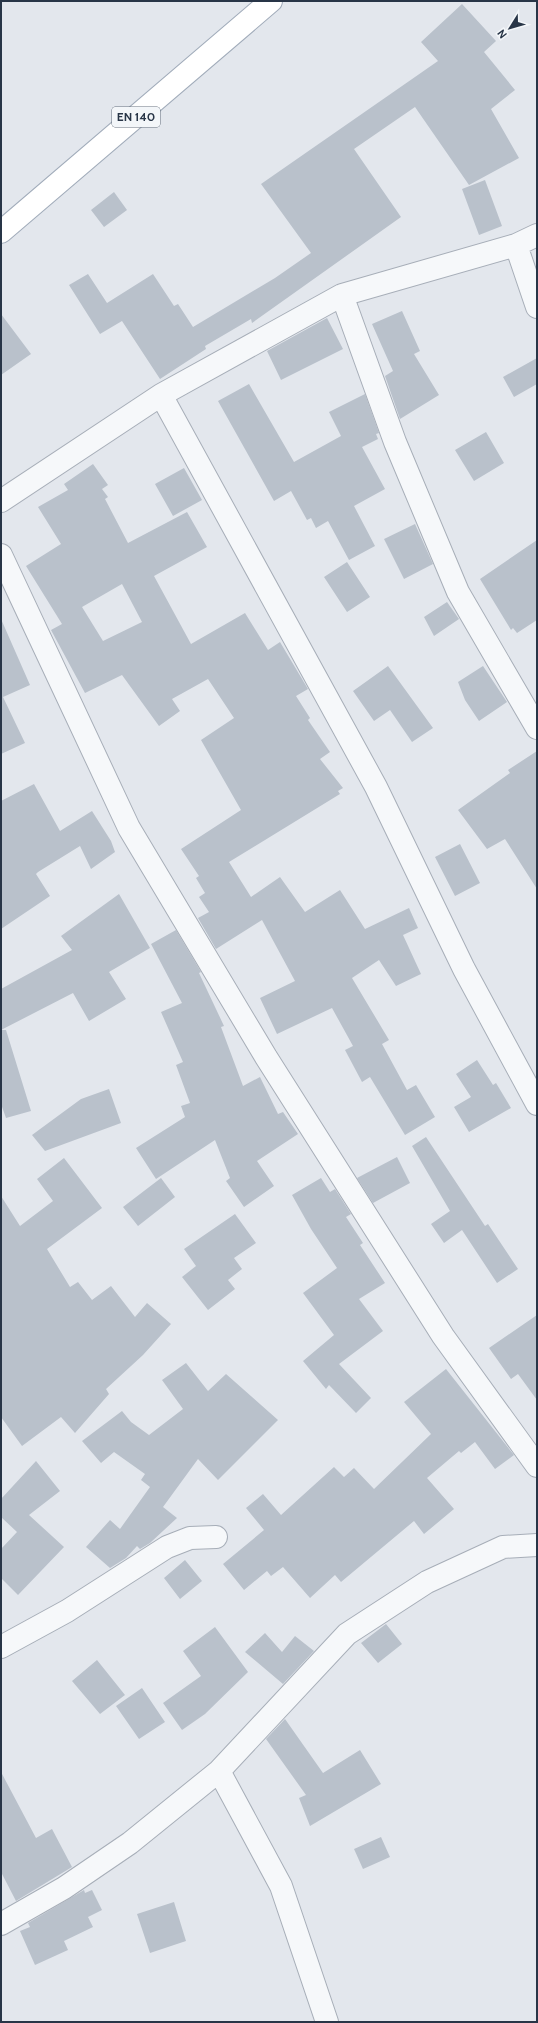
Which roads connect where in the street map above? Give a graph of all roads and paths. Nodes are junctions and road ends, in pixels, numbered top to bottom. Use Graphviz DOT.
graph roads {
  1 [pos="271,1"];
  2 [pos="1,232"];
  3 [pos="537,235"];
  4 [pos="516,245"];
  5 [pos="342,295"];
  6 [pos="537,307"];
  7 [pos="161,395"];
  8 [pos="1,501"];
  9 [pos="1,555"];
  10 [pos="537,728"];
  11 [pos="537,1104"];
  12 [pos="537,1466"];
  13 [pos="216,1537"];
  14 [pos="537,1545"];
  15 [pos="1,1647"];
  16 [pos="219,1771"];
  17 [pos="1,1924"];
  18 [pos="327,2022"];
  1 -- 2 [label="main road, EN 140"];
  3 -- 4 [label="street"];
  4 -- 5 [label="street"];
  4 -- 6 [label="street"];
  5 -- 7 [label="street"];
  5 -- 10 [label="street"];
  7 -- 8 [label="street"];
  7 -- 11 [label="street"];
  9 -- 12 [label="street"];
  13 -- 15 [label="street"];
  14 -- 16 [label="street"];
  16 -- 17 [label="street"];
  16 -- 18 [label="street"];
}
